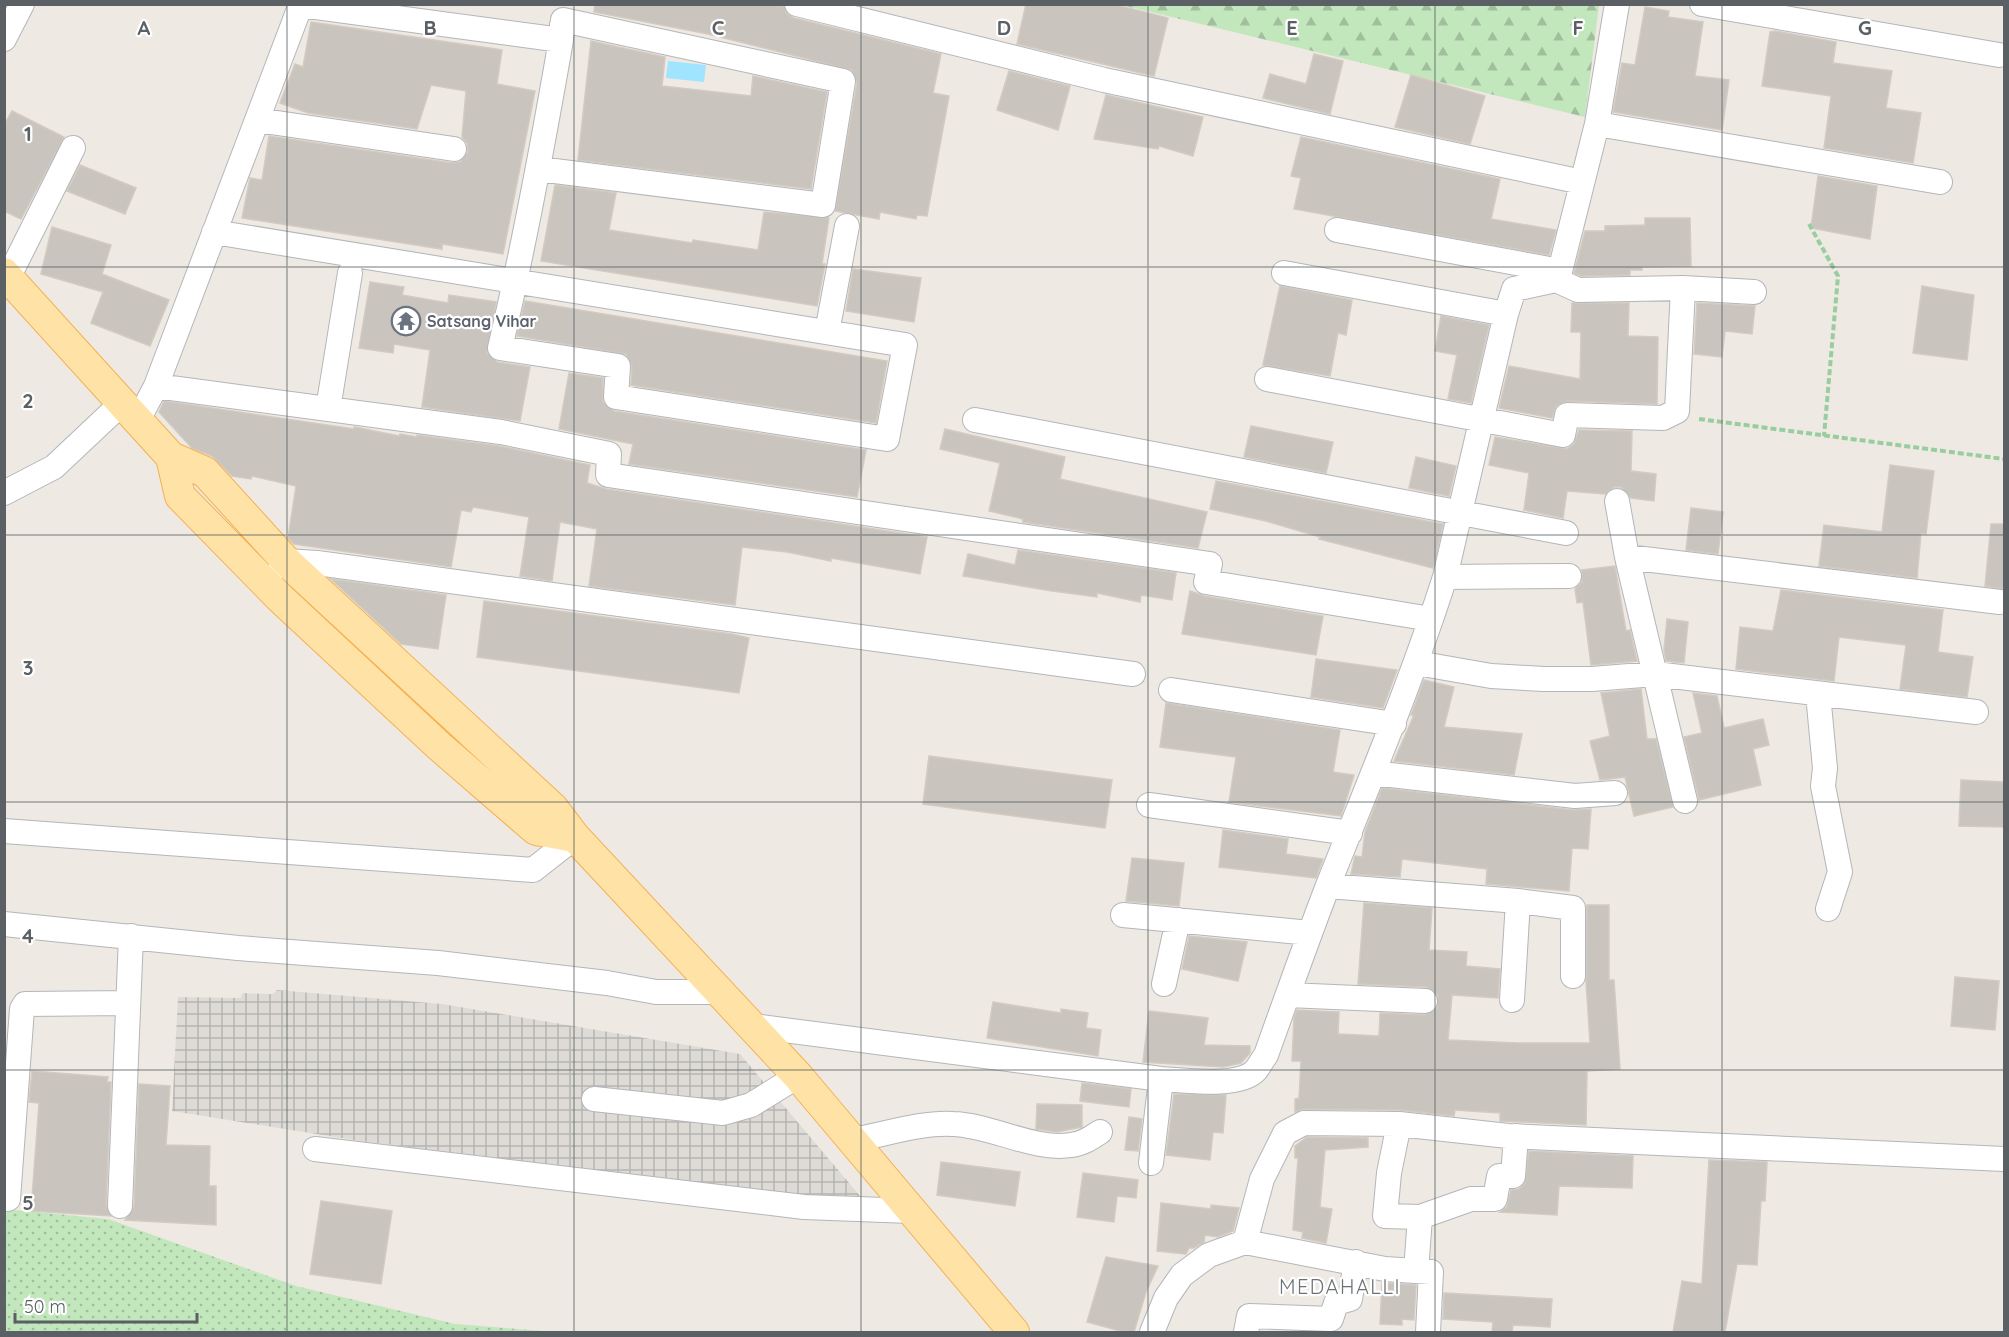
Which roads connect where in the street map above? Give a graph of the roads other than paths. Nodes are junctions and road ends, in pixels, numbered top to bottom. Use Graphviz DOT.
graph roads {
  1 [pos="22,4"];
  2 [pos="796,4"];
  3 [pos="1617,4"];
  4 [pos="1702,4"];
  5 [pos="301,5"];
  6 [pos="563,22"];
  7 [pos="4,39"];
  8 [pos="1999,55"];
  9 [pos="257,120"];
  10 [pos="1597,124"];
  11 [pos="73,148"];
  12 [pos="454,149"];
  13 [pos="539,169"];
  14 [pos="1582,182"];
  15 [pos="1940,182"];
  16 [pos="847,226"];
  17 [pos="1337,230"];
  18 [pos="214,232"];
  19 [pos="350,273"];
  20 [pos="1284,273"];
  21 [pos="7,274"];
  22 [pos="1558,276"];
  23 [pos="516,280"];
  24 [pos="1683,288"];
  25 [pos="1754,292"];
  26 [pos="1506,314"];
  27 [pos="827,332"];
  28 [pos="1267,379"];
  29 [pos="156,386"];
  30 [pos="328,410"];
  31 [pos="129,412"];
  32 [pos="1481,419"];
  33 [pos="975,420"];
  34 [pos="171,457"];
  35 [pos="4,493"];
  36 [pos="1617,501"];
  37 [pos="1461,512"];
  38 [pos="1566,533"];
  39 [pos="1627,557"];
  40 [pos="286,561"];
  41 [pos="1569,576"];
  42 [pos="1445,577"];
  43 [pos="264,582"];
  44 [pos="2000,602"];
  45 [pos="1431,619"];
  46 [pos="1417,663"];
  47 [pos="1133,674"];
  48 [pos="1655,674"];
  49 [pos="1171,690"];
  50 [pos="1818,694"];
  51 [pos="1976,712"];
  52 [pos="1394,724"];
  53 [pos="1373,773"];
  54 [pos="1615,793"];
  55 [pos="1685,801"];
  56 [pos="1149,805"];
  57 [pos="4,831"];
  58 [pos="1350,833"];
  59 [pos="575,837"];
  60 [pos="1328,886"];
  61 [pos="1518,901"];
  62 [pos="1828,909"];
  63 [pos="1123,915"];
  64 [pos="1178,920"];
  65 [pos="4,924"];
  66 [pos="1310,933"];
  67 [pos="131,936"];
  68 [pos="1573,976"];
  69 [pos="1164,984"];
  70 [pos="720,992"];
  71 [pos="1288,995"];
  72 [pos="1512,1000"];
  73 [pos="1425,1001"];
  74 [pos="127,1003"];
  75 [pos="753,1026"];
  76 [pos="798,1076"];
  77 [pos="1161,1079"];
  78 [pos="594,1099"];
  79 [pos="1399,1124"];
  80 [pos="1100,1132"];
  81 [pos="1516,1136"];
  82 [pos="852,1140"];
  83 [pos="315,1149"];
  84 [pos="2004,1159"];
  85 [pos="1151,1163"];
  86 [pos="8,1198"];
  87 [pos="120,1206"];
  88 [pos="911,1211"];
  89 [pos="1420,1217"];
  90 [pos="1245,1242"];
  91 [pos="1356,1262"];
  92 [pos="1416,1271"];
  93 [pos="1014,1332"];
  94 [pos="1152,1332"];
  95 [pos="1246,1332"];
  96 [pos="1428,1332"];
  1 -- 7 [label="street"];
  2 -- 14 [label="street"];
  3 -- 10 [label="street"];
  4 -- 8 [label="street"];
  5 -- 6 [label="street"];
  5 -- 9 [label="street"];
  6 -- 13 [label="street"];
  6 -- 13 [label="street"];
  9 -- 12 [label="street"];
  9 -- 18 [label="street"];
  10 -- 14 [label="street"];
  10 -- 15 [label="street"];
  11 -- 21 [label="street"];
  13 -- 23 [label="street"];
  14 -- 22 [label="street"];
  16 -- 27 [label="street"];
  17 -- 22 [label="street"];
  18 -- 23 [label="street"];
  18 -- 29 [label="street"];
  19 -- 30 [label="street"];
  20 -- 26 [label="street"];
  21 -- 31 [label="main road"];
  22 -- 24 [label="street"];
  22 -- 26 [label="street"];
  23 -- 27 [label="street"];
  23 -- 27 [label="street"];
  24 -- 25 [label="street"];
  24 -- 32 [label="street"];
  26 -- 32 [label="street"];
  28 -- 32 [label="street"];
  29 -- 30 [label="street"];
  29 -- 31 [label="street"];
  30 -- 45 [label="street"];
  31 -- 34 [label="main road"];
  31 -- 35 [label="street"];
  32 -- 37 [label="street"];
  33 -- 37 [label="street"];
  34 -- 40 [label="main road"];
  34 -- 43 [label="main road"];
  36 -- 39 [label="street"];
  37 -- 38 [label="street"];
  37 -- 42 [label="street"];
  39 -- 44 [label="street"];
  39 -- 48 [label="street"];
  40 -- 43 [label="street"];
  40 -- 47 [label="street"];
  40 -- 59 [label="main road"];
  41 -- 42 [label="street"];
  42 -- 45 [label="street"];
  43 -- 59 [label="main road"];
  45 -- 46 [label="street"];
  46 -- 48 [label="street"];
  46 -- 52 [label="street"];
  48 -- 50 [label="street"];
  48 -- 55 [label="street"];
  49 -- 52 [label="street"];
  50 -- 51 [label="street"];
  50 -- 62 [label="street"];
  52 -- 53 [label="street"];
  53 -- 54 [label="street"];
  53 -- 58 [label="street"];
  56 -- 58 [label="street"];
  57 -- 59 [label="street"];
  58 -- 60 [label="street"];
  59 -- 70 [label="main road"];
  60 -- 61 [label="street"];
  60 -- 66 [label="street"];
  61 -- 68 [label="street"];
  61 -- 72 [label="street"];
  63 -- 64 [label="street"];
  64 -- 66 [label="street"];
  64 -- 69 [label="street"];
  65 -- 67 [label="street"];
  66 -- 71 [label="street"];
  67 -- 70 [label="street"];
  67 -- 74 [label="street"];
  70 -- 75 [label="main road"];
  71 -- 73 [label="street"];
  71 -- 77 [label="street"];
  74 -- 86 [label="street"];
  74 -- 87 [label="street"];
  75 -- 76 [label="main road"];
  75 -- 77 [label="street"];
  76 -- 78 [label="street"];
  76 -- 82 [label="main road"];
  77 -- 85 [label="street"];
  79 -- 81 [label="street"];
  79 -- 89 [label="street"];
  79 -- 90 [label="street"];
  80 -- 82 [label="street"];
  81 -- 84 [label="street"];
  81 -- 89 [label="street"];
  82 -- 88 [label="main road"];
  83 -- 88 [label="street"];
  88 -- 93 [label="main road"];
  89 -- 92 [label="street"];
  90 -- 91 [label="street"];
  90 -- 94 [label="street"];
  91 -- 92 [label="street"];
  91 -- 95 [label="street"];
  92 -- 96 [label="street"];
}
